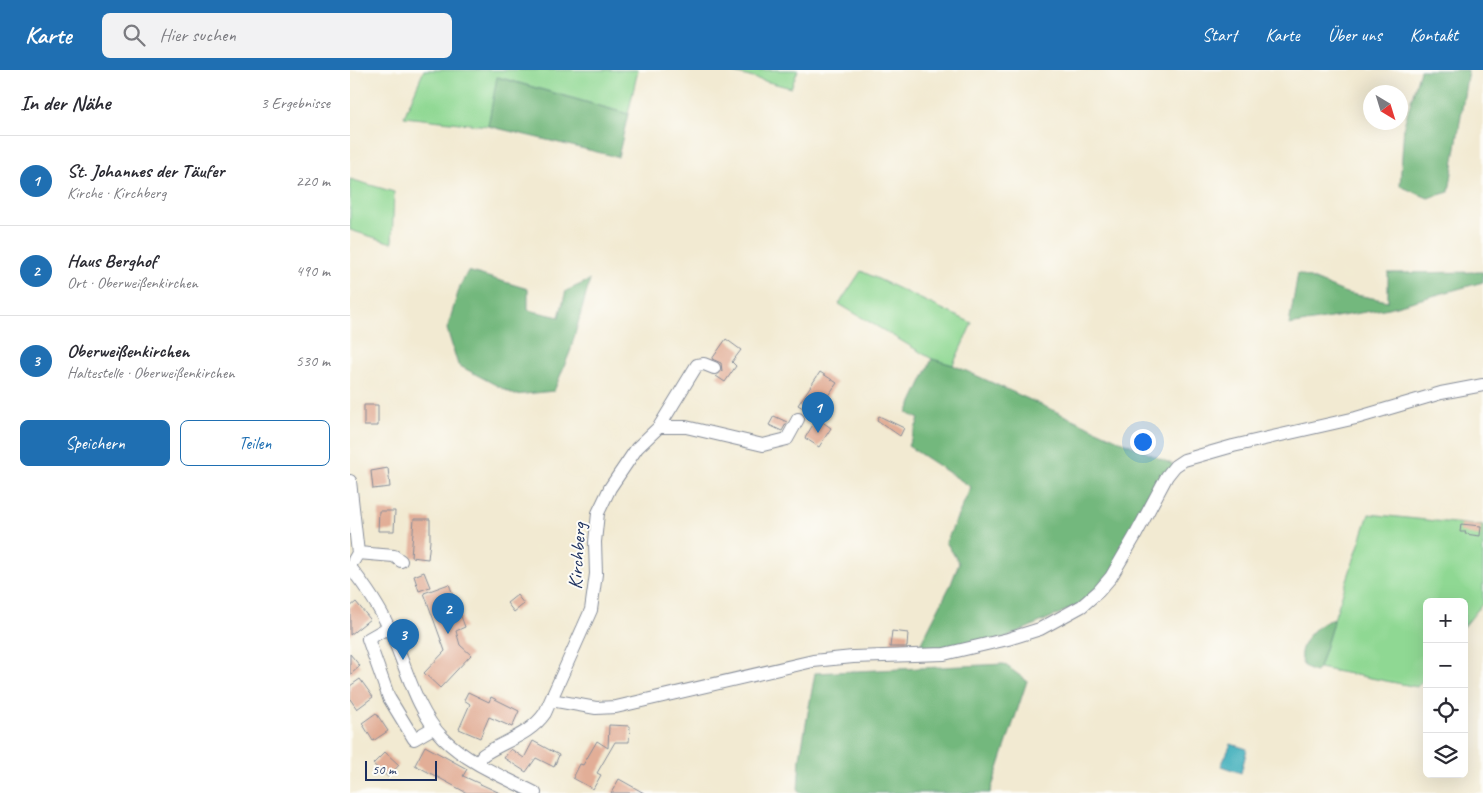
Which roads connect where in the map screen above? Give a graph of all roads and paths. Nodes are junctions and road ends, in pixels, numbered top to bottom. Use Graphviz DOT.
graph roads {
  1 [pos="714,368"];
  2 [pos="1483,385"];
  3 [pos="798,419"];
  4 [pos="659,427"];
  5 [pos="350,481"];
  6 [pos="358,553"];
  7 [pos="401,561"];
  8 [pos="350,566"];
  9 [pos="388,627"];
  10 [pos="551,700"];
  11 [pos="434,728"];
  12 [pos="480,765"];
  13 [pos="530,792"];
  1 -- 4 [label="street, Kirchberg"];
  2 -- 10 [label="street"];
  3 -- 4 [label="street"];
  4 -- 10 [label="street, Kirchberg"];
  5 -- 6 [label="street"];
  6 -- 7 [label="street"];
  6 -- 8 [label="street"];
  8 -- 9 [label="street"];
  9 -- 11 [label="street"];
  9 -- 11 [label="street"];
  10 -- 12 [label="street, Kirchberg"];
  11 -- 12 [label="street"];
  12 -- 13 [label="street"];
}
